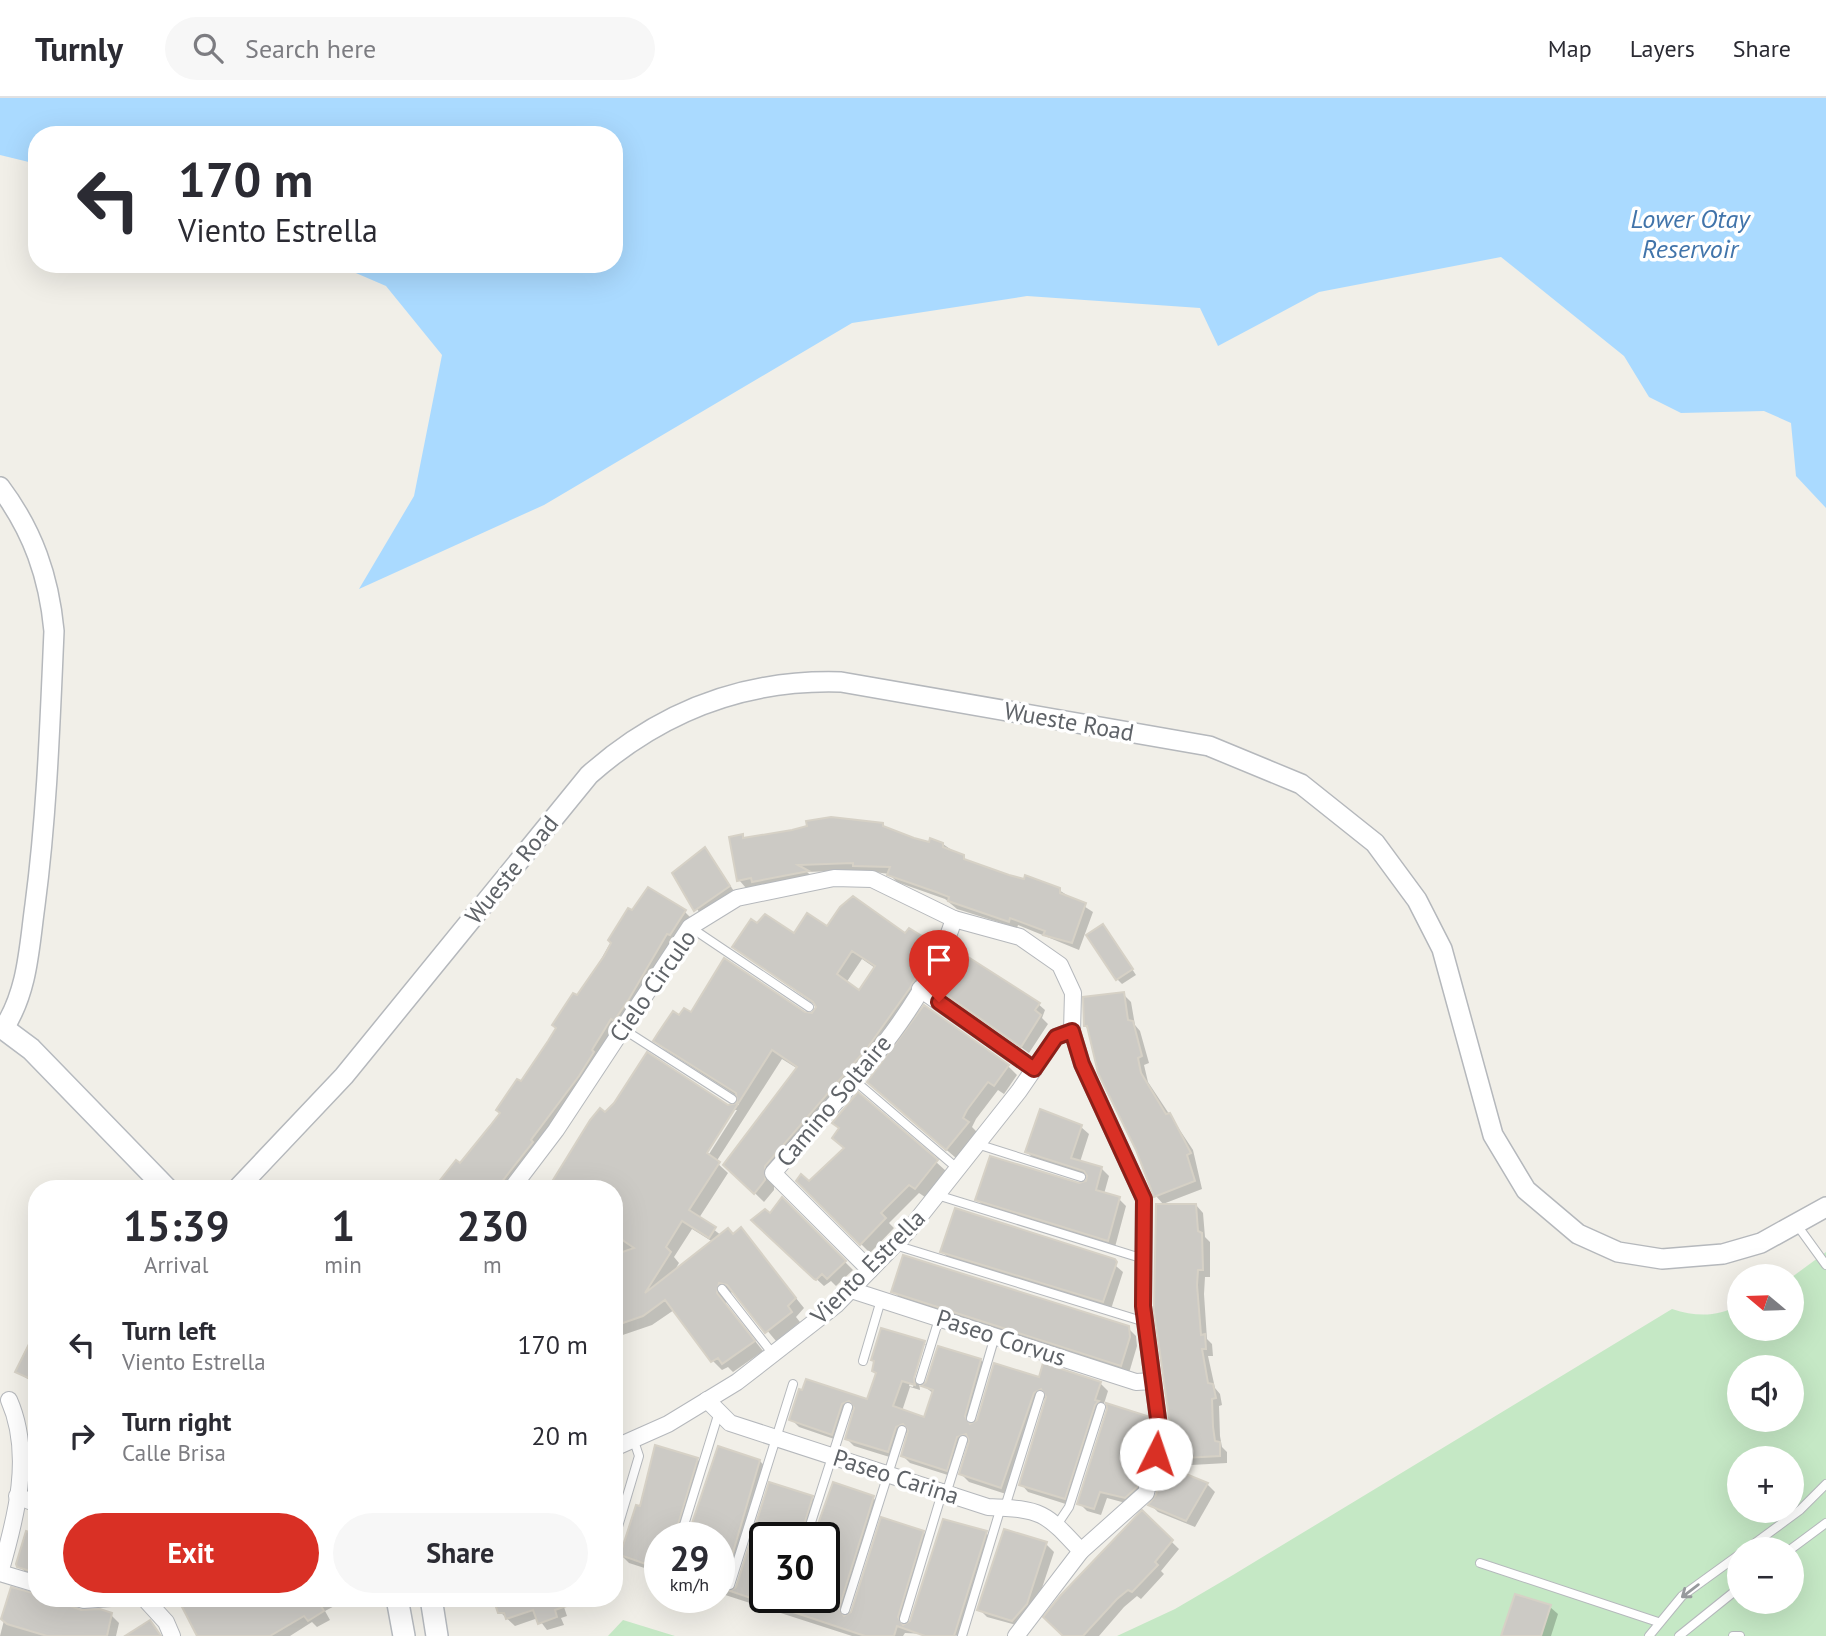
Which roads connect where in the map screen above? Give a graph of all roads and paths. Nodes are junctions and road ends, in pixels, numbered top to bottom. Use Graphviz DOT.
graph roads {
  1 [pos="0,487"];
  2 [pos="954,919"];
  3 [pos="690,927"];
  4 [pos="919,989"];
  5 [pos="809,1007"];
  6 [pos="2,1027"];
  7 [pos="622,1029"];
  8 [pos="1072,1031"];
  9 [pos="1034,1069"];
  10 [pos="854,1080"];
  11 [pos="732,1099"];
  12 [pos="977,1144"];
  13 [pos="958,1168"];
  14 [pos="1080,1177"];
  15 [pos="158,1180"];
  16 [pos="246,1180"];
  17 [pos="518,1180"];
  18 [pos="937,1195"];
  19 [pos="1824,1213"];
  20 [pos="1797,1225"];
  21 [pos="895,1245"];
  22 [pos="1144,1258"];
  23 [pos="1826,1265"];
  24 [pos="870,1270"];
  25 [pos="722,1289"];
  26 [pos="850,1290"];
  27 [pos="881,1300"];
  28 [pos="939,1318"];
  29 [pos="1145,1322"];
  30 [pos="995,1336"];
  31 [pos="773,1354"];
  32 [pos="863,1361"];
  33 [pos="920,1380"];
  34 [pos="1153,1381"];
  35 [pos="793,1384"];
  36 [pos="1040,1395"];
  37 [pos="9,1400"];
  38 [pos="707,1400"];
  39 [pos="848,1407"];
  40 [pos="1101,1407"];
  41 [pos="719,1412"];
  42 [pos="971,1418"];
  43 [pos="902,1430"];
  44 [pos="776,1438"];
  45 [pos="634,1440"];
  46 [pos="963,1440"];
  47 [pos="623,1444"];
  48 [pos="832,1456"];
  49 [pos="888,1476"];
  50 [pos="1826,1484"];
  51 [pos="944,1494"];
  52 [pos="17,1496"];
  53 [pos="28,1500"];
  54 [pos="1003,1507"];
  55 [pos="623,1510"];
  56 [pos="685,1522"];
  57 [pos="811,1522"];
  58 [pos="1826,1523"];
  59 [pos="1057,1525"];
  60 [pos="1763,1537"];
  61 [pos="1804,1539"];
  62 [pos="1081,1551"];
  63 [pos="1480,1563"];
  64 [pos="1727,1563"];
  65 [pos="735,1569"];
  66 [pos="0,1573"];
  67 [pos="28,1581"];
  68 [pos="1727,1597"];
  69 [pos="152,1607"];
  70 [pos="399,1607"];
  71 [pos="433,1607"];
  72 [pos="845,1610"];
  73 [pos="904,1619"];
  74 [pos="1658,1622"];
  75 [pos="172,1636"];
  76 [pos="404,1636"];
  77 [pos="438,1636"];
  78 [pos="962,1636"];
  79 [pos="1016,1636"];
  80 [pos="1649,1636"];
  81 [pos="1679,1636"];
  82 [pos="1734,1636"];
  83 [pos="1740,1636"];
  1 -- 6 [label="street"];
  2 -- 3 [label="street, Cielo Circulo"];
  2 -- 4 [label="street, Camino Soltaire"];
  2 -- 8 [label="street, Cielo Circulo"];
  3 -- 5 [label="lane"];
  3 -- 7 [label="street, Cielo Circulo"];
  4 -- 9 [label="street"];
  4 -- 10 [label="street, Camino Soltaire"];
  6 -- 15 [label="main road"];
  7 -- 11 [label="lane"];
  7 -- 17 [label="street, Cielo Circulo"];
  8 -- 9 [label="street, Viento Estrella"];
  8 -- 22 [label="street, Cielo Circulo"];
  9 -- 12 [label="street, Viento Estrella"];
  10 -- 13 [label="lane"];
  10 -- 24 [label="street, Camino Soltaire"];
  12 -- 13 [label="street, Viento Estrella"];
  12 -- 14 [label="lane"];
  13 -- 18 [label="street, Viento Estrella"];
  16 -- 20 [label="street, Wueste Road"];
  18 -- 21 [label="street, Viento Estrella"];
  18 -- 22 [label="lane"];
  19 -- 20 [label="street, Wueste Road"];
  20 -- 23 [label="lane"];
  21 -- 24 [label="street, Viento Estrella"];
  21 -- 29 [label="lane"];
  22 -- 29 [label="street, Cielo Circulo"];
  24 -- 26 [label="street, Viento Estrella"];
  25 -- 31 [label="lane"];
  26 -- 27 [label="street, Paseo Corvus"];
  26 -- 31 [label="street, Viento Estrella"];
  27 -- 28 [label="street, Paseo Corvus"];
  27 -- 32 [label="lane"];
  28 -- 30 [label="street, Paseo Corvus"];
  28 -- 33 [label="lane"];
  29 -- 34 [label="street, Cielo Circulo"];
  30 -- 34 [label="street, Paseo Corvus"];
  30 -- 42 [label="lane"];
  31 -- 38 [label="street, Viento Estrella"];
  34 -- 62 [label="street, Cielo Circulo"];
  35 -- 44 [label="lane"];
  36 -- 54 [label="lane"];
  37 -- 52 [label="street"];
  38 -- 41 [label="street, Paseo Carina"];
  38 -- 45 [label="street, Viento Estrella"];
  39 -- 48 [label="lane"];
  40 -- 59 [label="lane"];
  41 -- 44 [label="street, Paseo Carina"];
  41 -- 56 [label="lane"];
  43 -- 49 [label="lane"];
  44 -- 48 [label="street, Paseo Carina"];
  44 -- 65 [label="lane"];
  45 -- 47 [label="street, Viento Estrella"];
  45 -- 55 [label="lane"];
  46 -- 51 [label="lane"];
  48 -- 49 [label="street, Paseo Carina"];
  48 -- 57 [label="lane"];
  49 -- 51 [label="street, Paseo Carina"];
  49 -- 72 [label="lane"];
  50 -- 60 [label="lane"];
  51 -- 54 [label="street, Paseo Carina"];
  51 -- 73 [label="lane"];
  52 -- 53 [label="street"];
  52 -- 66 [label="street"];
  54 -- 59 [label="street, Paseo Carina"];
  54 -- 78 [label="lane"];
  58 -- 61 [label="lane"];
  59 -- 62 [label="street, Paseo Carina"];
  62 -- 79 [label="street, Cielo Circulo"];
  63 -- 74 [label="lane"];
  64 -- 74 [label="lane, one-way"];
  66 -- 67 [label="street"];
  68 -- 81 [label="lane"];
  69 -- 75 [label="street"];
  70 -- 76 [label="main road"];
  71 -- 77 [label="main road"];
  74 -- 80 [label="lane"];
  82 -- 83 [label="lane"];
}
